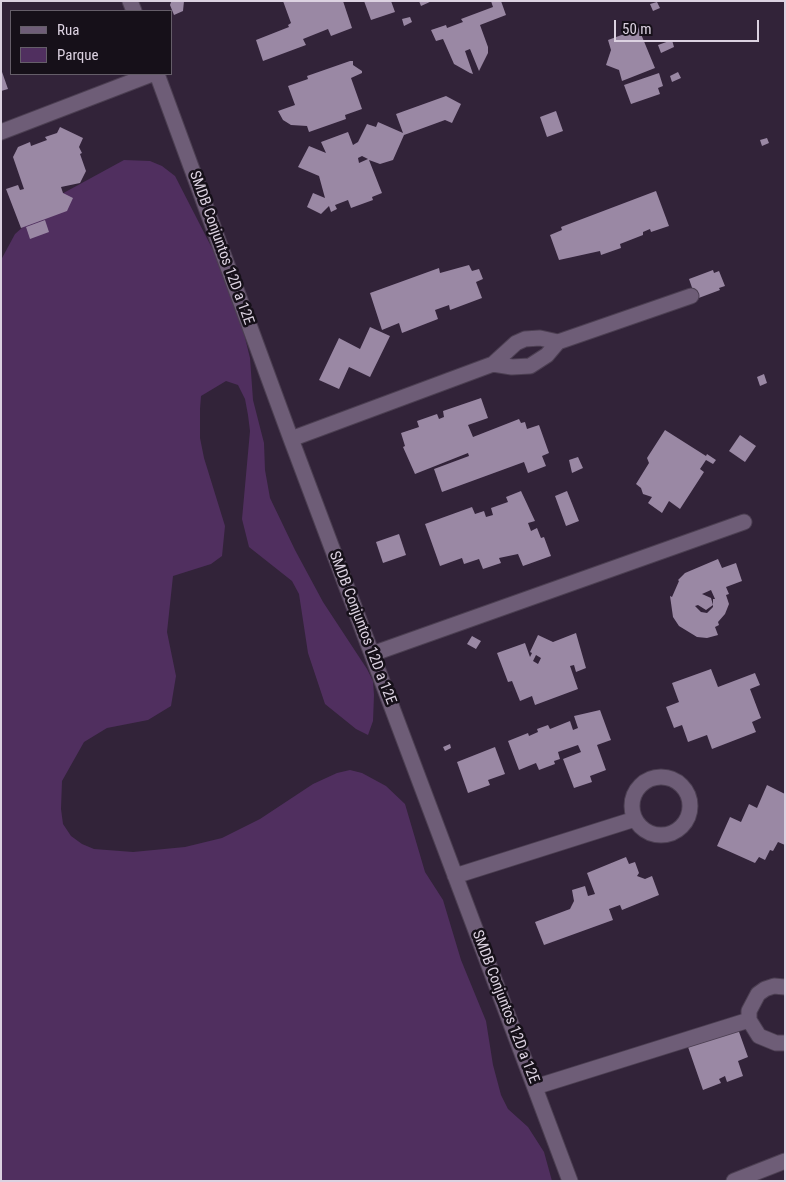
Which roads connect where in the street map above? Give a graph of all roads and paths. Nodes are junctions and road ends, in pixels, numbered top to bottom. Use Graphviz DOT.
graph roads {
  1 [pos="149,75"];
  2 [pos="158,75"];
  3 [pos="1,132"];
  4 [pos="691,296"];
  5 [pos="558,342"];
  6 [pos="493,364"];
  7 [pos="291,439"];
  8 [pos="744,522"];
  9 [pos="372,654"];
  10 [pos="635,819"];
  11 [pos="455,876"];
  12 [pos="785,987"];
  13 [pos="750,1020"];
  14 [pos="785,1042"];
  15 [pos="535,1087"];
  16 [pos="785,1162"];
  17 [pos="570,1181"];
  18 [pos="734,1181"];
  1 -- 3 [label="street"];
  2 -- 7 [label="street, SMDB Conjuntos 12D a 12E"];
  4 -- 5 [label="street"];
  5 -- 6 [label="street"];
  5 -- 6 [label="street"];
  6 -- 7 [label="street"];
  7 -- 9 [label="street, SMDB Conjuntos 12D a 12E"];
  8 -- 9 [label="street"];
  9 -- 11 [label="street, SMDB Conjuntos 12D a 12E"];
  10 -- 11 [label="street"];
  11 -- 15 [label="street, SMDB Conjuntos 12D a 12E"];
  12 -- 13 [label="street"];
  13 -- 14 [label="street"];
  13 -- 15 [label="street"];
  15 -- 17 [label="street, SMDB Conjuntos 12D a 12E"];
  16 -- 18 [label="street"];
}
